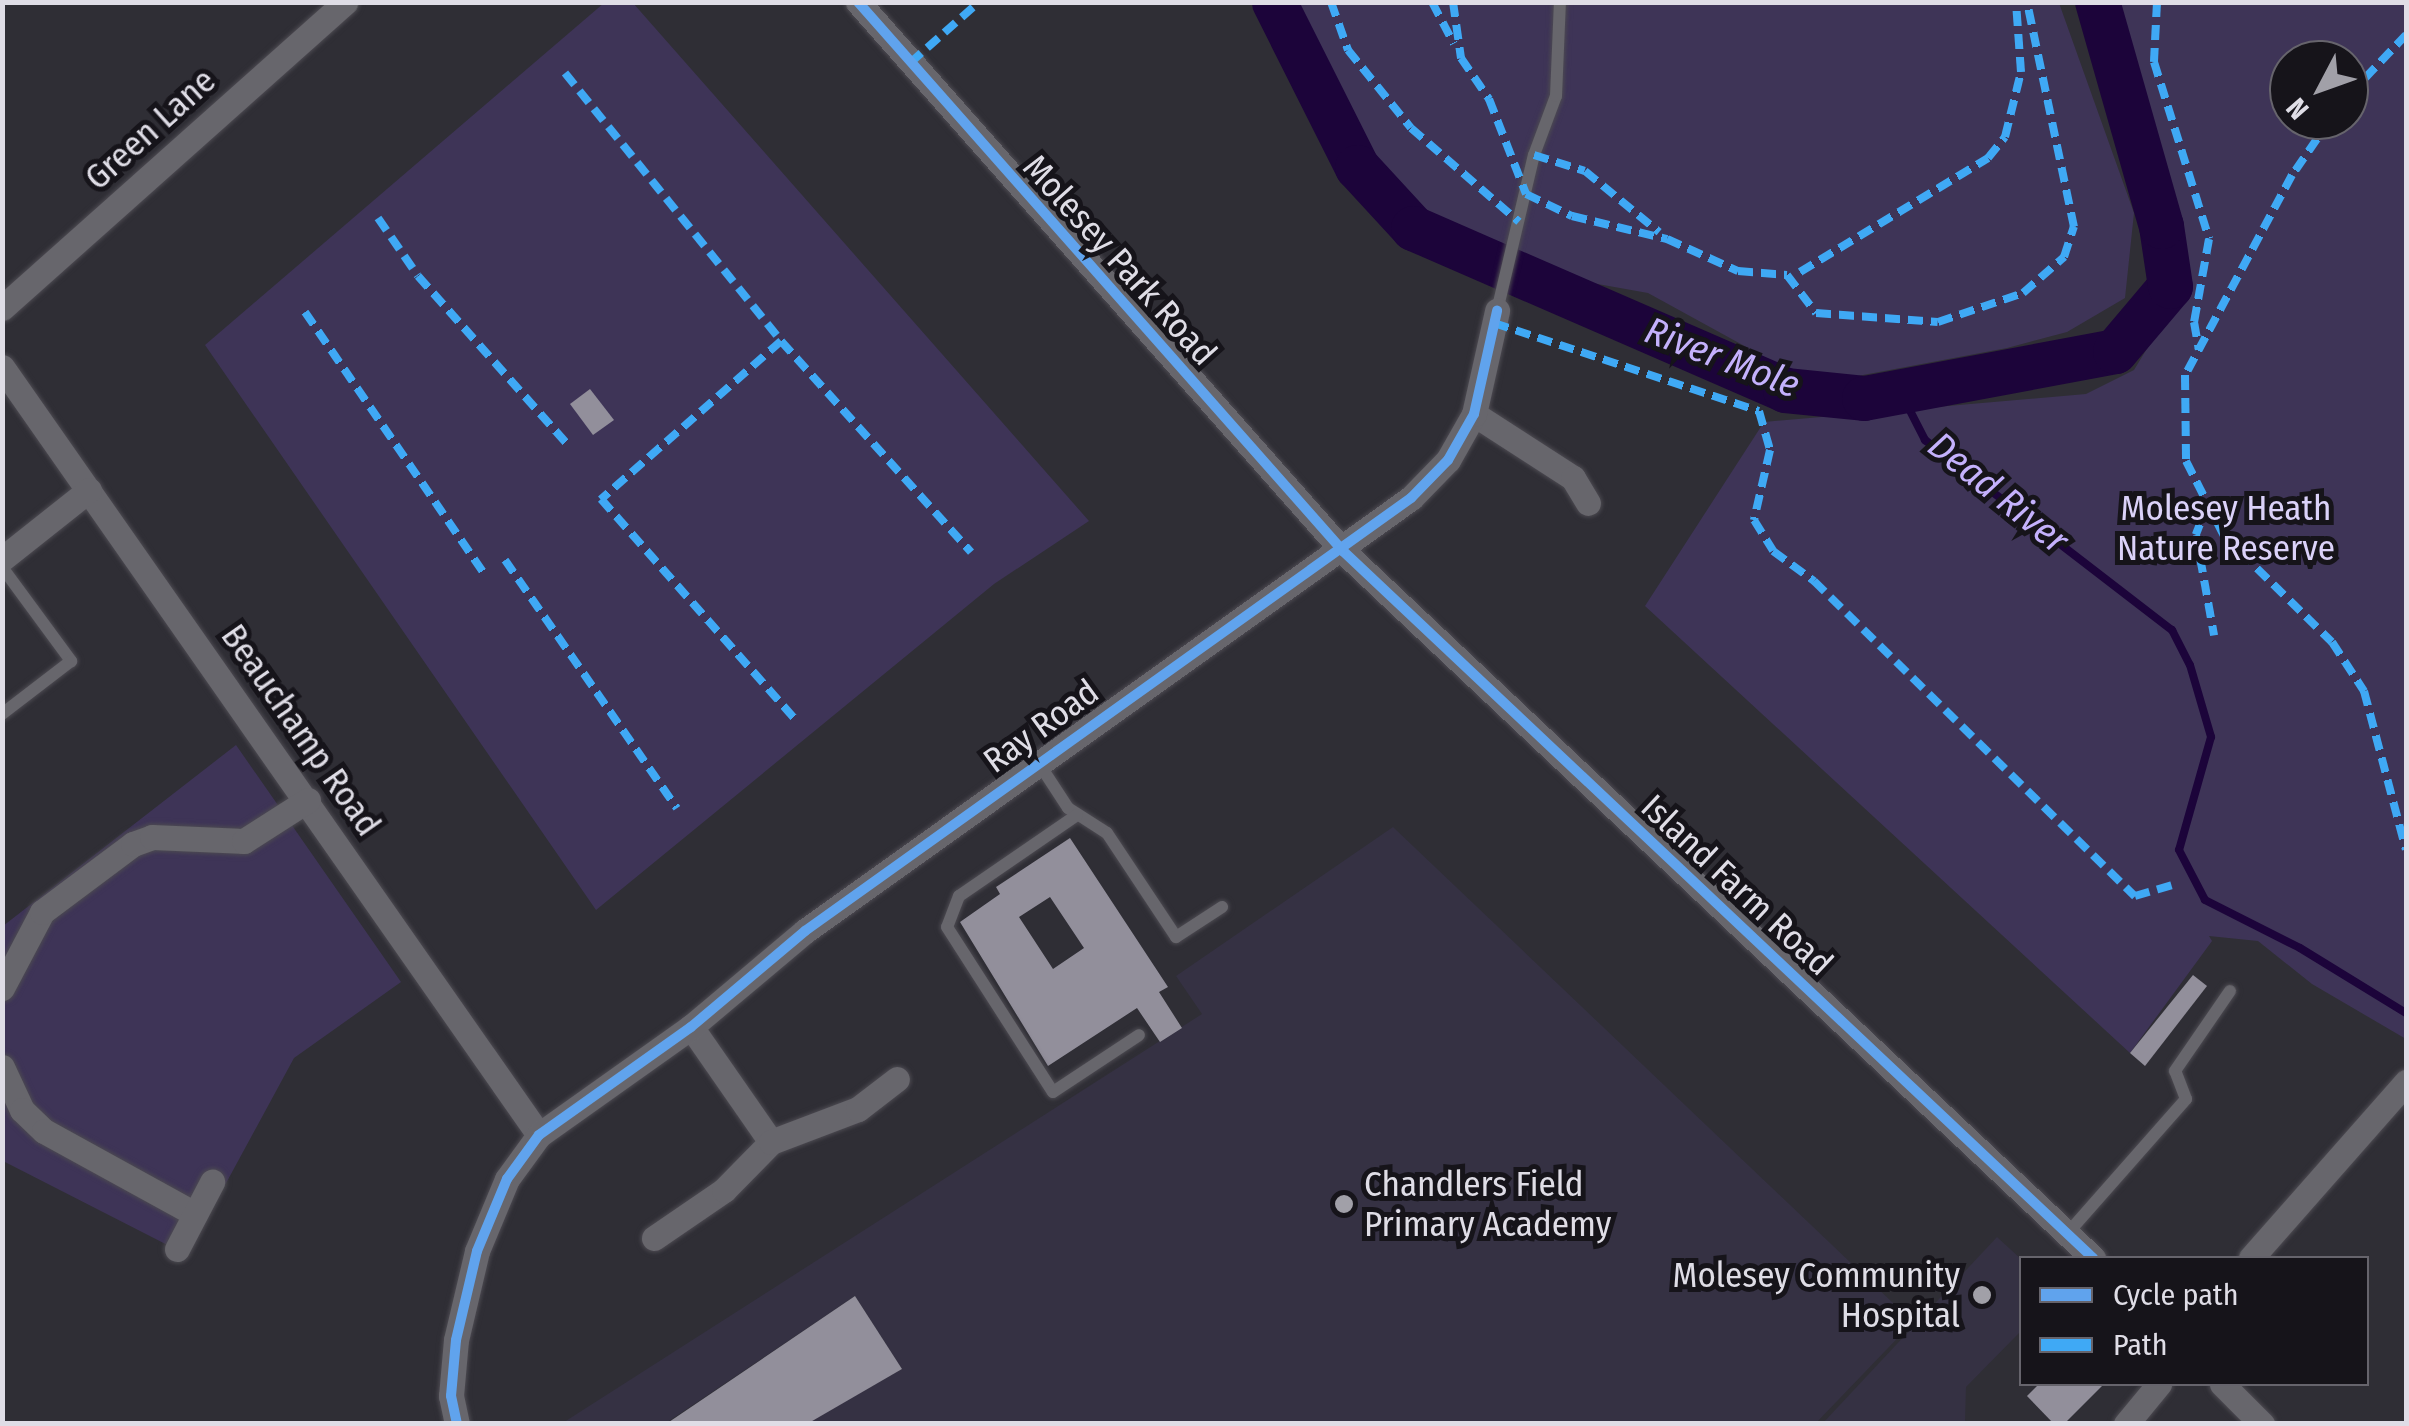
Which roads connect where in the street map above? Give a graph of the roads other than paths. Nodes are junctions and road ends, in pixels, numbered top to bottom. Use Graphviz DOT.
graph roads {
  1 [pos="346,2"];
  2 [pos="858,2"];
  3 [pos="1560,2"];
  4 [pos="2,308"];
  5 [pos="1498,311"];
  6 [pos="2,367"];
  7 [pos="1474,414"];
  8 [pos="90,490"];
  9 [pos="1588,503"];
  10 [pos="1343,551"];
  11 [pos="2,559"];
  12 [pos="2,568"];
  13 [pos="2,714"];
  14 [pos="1038,762"];
  15 [pos="308,800"];
  16 [pos="1078,816"];
  17 [pos="1222,907"];
  18 [pos="2,988"];
  19 [pos="2230,990"];
  20 [pos="690,1027"];
  21 [pos="1139,1035"];
  22 [pos="2,1067"];
  23 [pos="897,1079"];
  24 [pos="2406,1082"];
  25 [pos="540,1135"];
  26 [pos="771,1142"];
  27 [pos="212,1182"];
  28 [pos="195,1214"];
  29 [pos="2067,1234"];
  30 [pos="654,1238"];
  31 [pos="177,1248"];
  32 [pos="2090,1256"];
  33 [pos="2253,1256"];
  34 [pos="2157,1386"];
  35 [pos="2224,1386"];
  36 [pos="451,1422"];
  37 [pos="2126,1424"];
  38 [pos="2262,1424"];
  1 -- 4 [label="street, Green Lane"];
  2 -- 10 [label="street, Molesey Park Road"];
  3 -- 5 [label="lane"];
  5 -- 7 [label="street, Ray Road"];
  6 -- 8 [label="street, Beauchamp Road"];
  7 -- 9 [label="street"];
  7 -- 10 [label="street, Ray Road"];
  8 -- 11 [label="street"];
  8 -- 15 [label="street, Beauchamp Road"];
  10 -- 14 [label="street, Ray Road"];
  10 -- 29 [label="street, Island Farm Road"];
  12 -- 13 [label="lane"];
  14 -- 16 [label="lane"];
  14 -- 20 [label="street, Ray Road"];
  15 -- 18 [label="street"];
  15 -- 25 [label="street, Beauchamp Road"];
  16 -- 17 [label="lane"];
  16 -- 21 [label="lane"];
  19 -- 29 [label="lane"];
  20 -- 25 [label="street, Ray Road"];
  20 -- 26 [label="street"];
  22 -- 28 [label="street"];
  23 -- 26 [label="street"];
  24 -- 33 [label="street"];
  25 -- 36 [label="street, Ray Road"];
  26 -- 30 [label="street"];
  27 -- 28 [label="street"];
  28 -- 31 [label="street"];
  29 -- 32 [label="street, Island Farm Road"];
  34 -- 37 [label="street"];
  35 -- 38 [label="street"];
}
